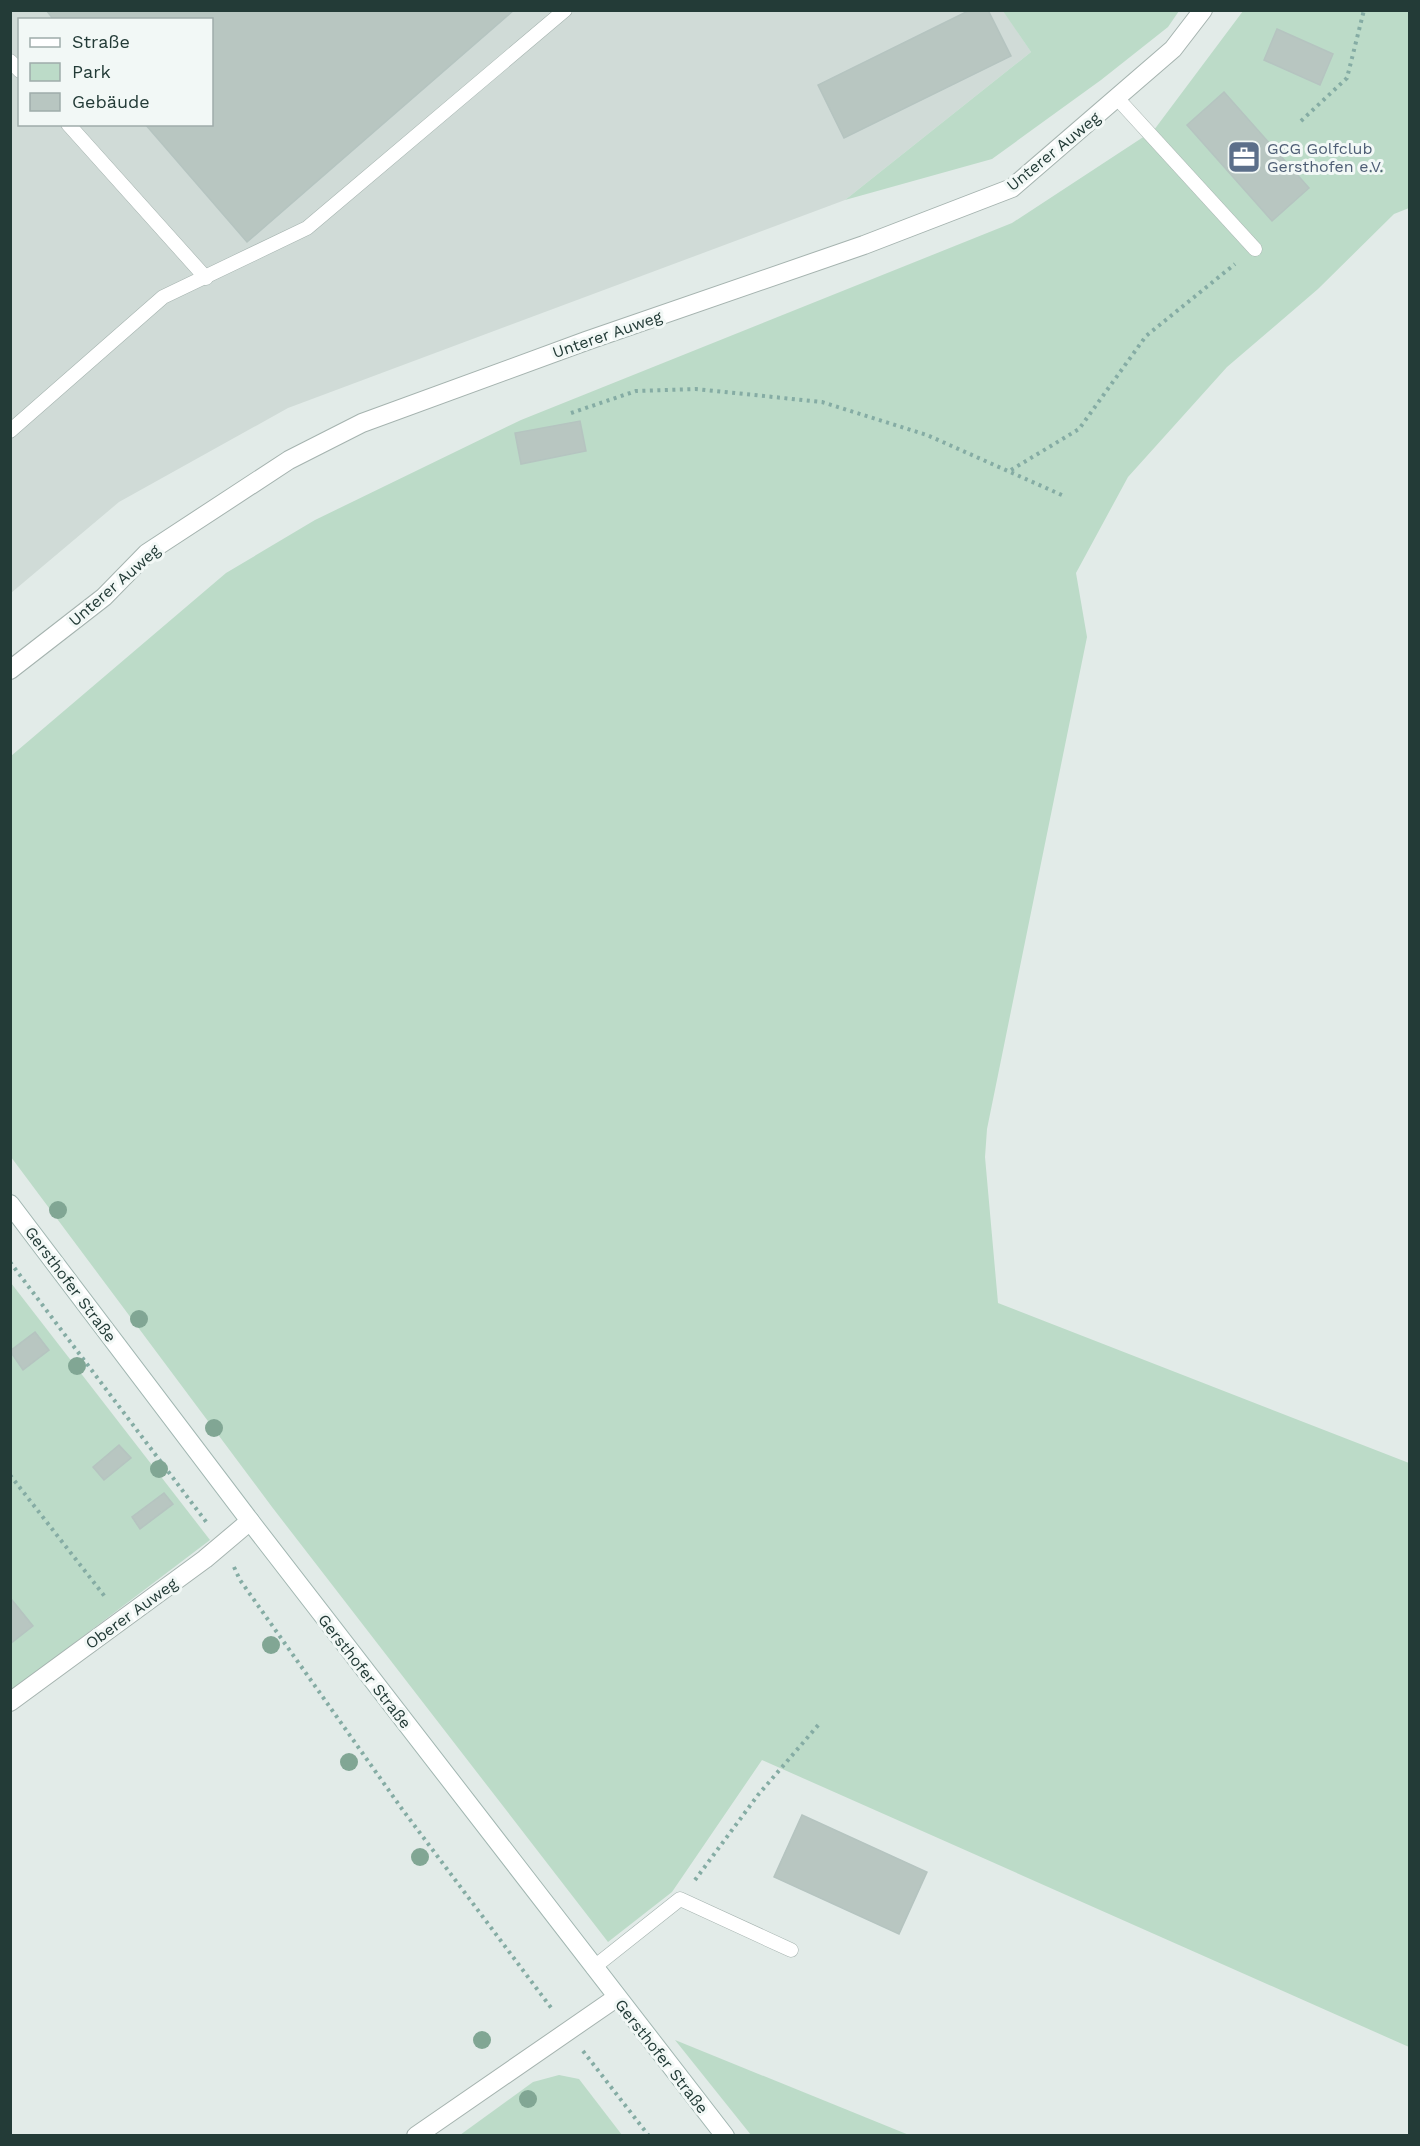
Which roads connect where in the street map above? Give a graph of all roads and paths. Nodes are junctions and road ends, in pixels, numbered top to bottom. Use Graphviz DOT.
graph roads {
  1 [pos="565,10"];
  2 [pos="1203,10"];
  3 [pos="1364,10"];
  4 [pos="1117,98"];
  5 [pos="1301,121"];
  6 [pos="70,126"];
  7 [pos="1255,249"];
  8 [pos="206,278"];
  9 [pos="571,413"];
  10 [pos="10,431"];
  11 [pos="1011,470"];
  12 [pos="1064,496"];
  13 [pos="10,670"];
  14 [pos="10,1203"];
  15 [pos="10,1262"];
  16 [pos="10,1475"];
  17 [pos="250,1521"];
  18 [pos="222,1543"];
  19 [pos="123,1619"];
  20 [pos="10,1702"];
  21 [pos="820,1723"];
  22 [pos="680,1899"];
  23 [pos="792,1950"];
  24 [pos="593,1968"];
  25 [pos="616,1998"];
  26 [pos="568,2032"];
  27 [pos="416,2136"];
  28 [pos="649,2136"];
  29 [pos="725,2136"];
  1 -- 8 [label="lane"];
  2 -- 4 [label="street, Unterer Auweg"];
  3 -- 5 [label="path"];
  4 -- 7 [label="lane"];
  4 -- 13 [label="street, Unterer Auweg"];
  6 -- 8 [label="lane"];
  7 -- 11 [label="path"];
  8 -- 10 [label="lane"];
  9 -- 11 [label="path"];
  11 -- 12 [label="path"];
  14 -- 17 [label="street, Gersthofer Straße"];
  15 -- 18 [label="path"];
  16 -- 19 [label="path"];
  17 -- 18 [label="street, Oberer Auweg"];
  17 -- 24 [label="street, Gersthofer Straße"];
  18 -- 19 [label="street, Oberer Auweg"];
  18 -- 26 [label="path"];
  19 -- 20 [label="street, Oberer Auweg"];
  21 -- 22 [label="path"];
  22 -- 23 [label="lane"];
  22 -- 24 [label="lane"];
  24 -- 25 [label="street, Gersthofer Straße"];
  25 -- 26 [label="street"];
  25 -- 29 [label="street, Gersthofer Straße"];
  26 -- 27 [label="street"];
  26 -- 28 [label="path"];
}
